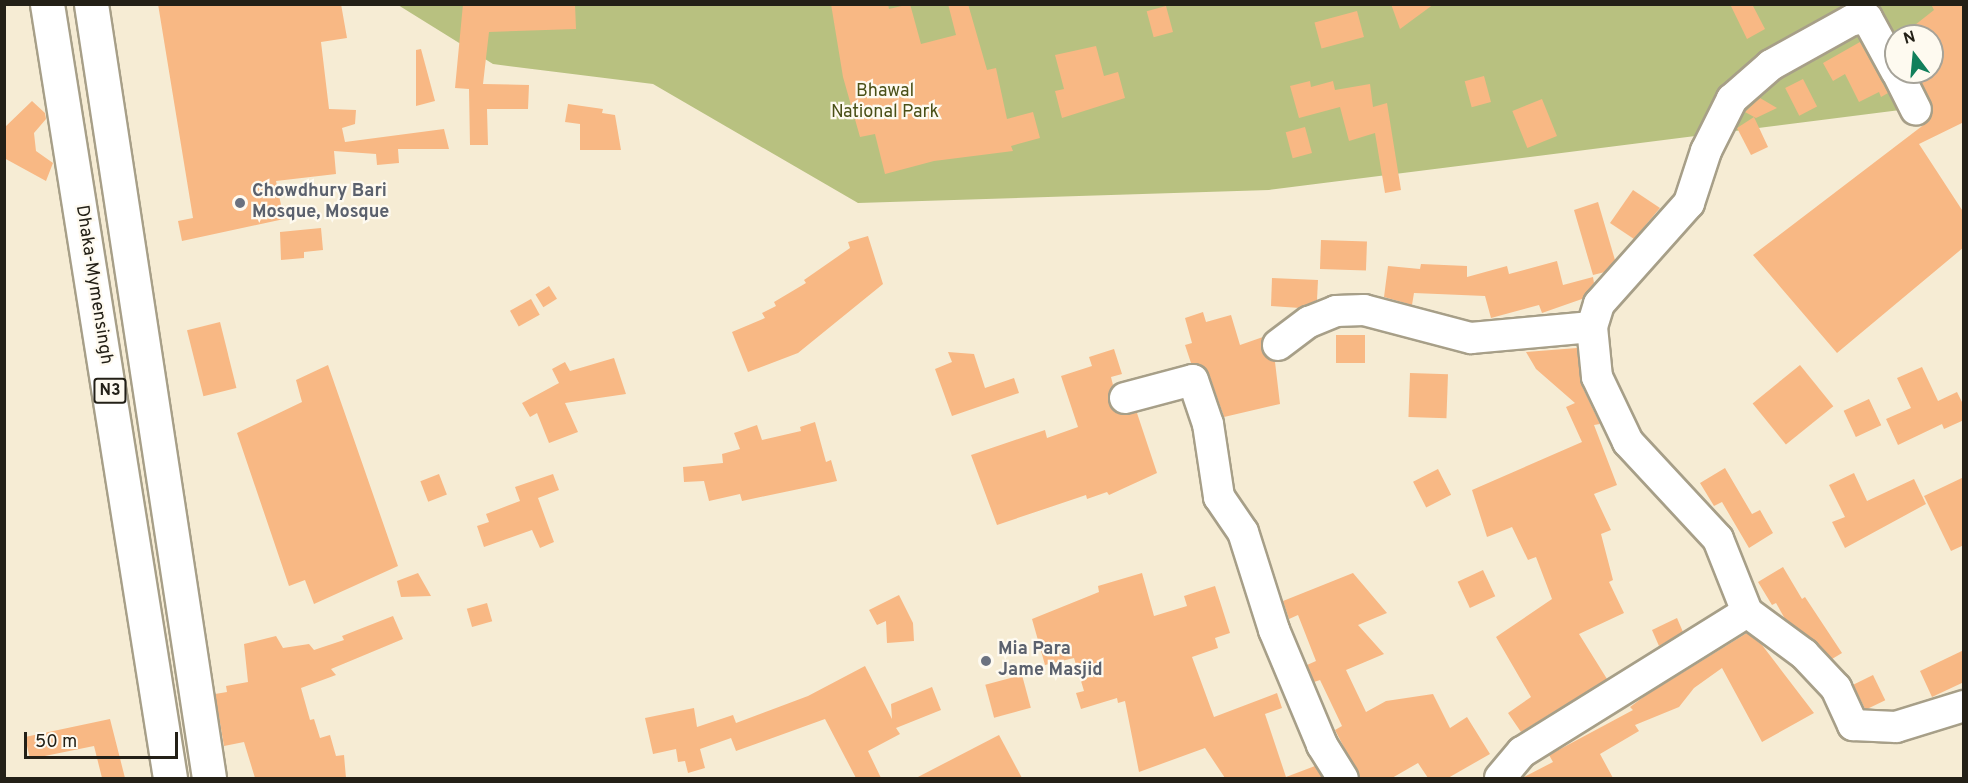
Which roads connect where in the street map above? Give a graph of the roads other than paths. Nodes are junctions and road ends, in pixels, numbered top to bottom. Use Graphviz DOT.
graph roads {
  1 [pos="47,4"];
  2 [pos="91,4"];
  3 [pos="1884,49"];
  4 [pos="1903,84"];
  5 [pos="1916,110"];
  6 [pos="1592,327"];
  7 [pos="1278,345"];
  8 [pos="1125,398"];
  9 [pos="1747,612"];
  10 [pos="1964,706"];
  11 [pos="170,778"];
  12 [pos="209,778"];
  13 [pos="1343,778"];
  14 [pos="1500,778"];
  1 -- 11 [label="highway, Dhaka-Mymensingh / N3"];
  2 -- 12 [label="highway, N3"];
  3 -- 6 [label="lane"];
  4 -- 5 [label="lane"];
  6 -- 7 [label="lane"];
  6 -- 9 [label="lane"];
  8 -- 13 [label="lane"];
  9 -- 10 [label="lane"];
  9 -- 14 [label="lane"];
}
